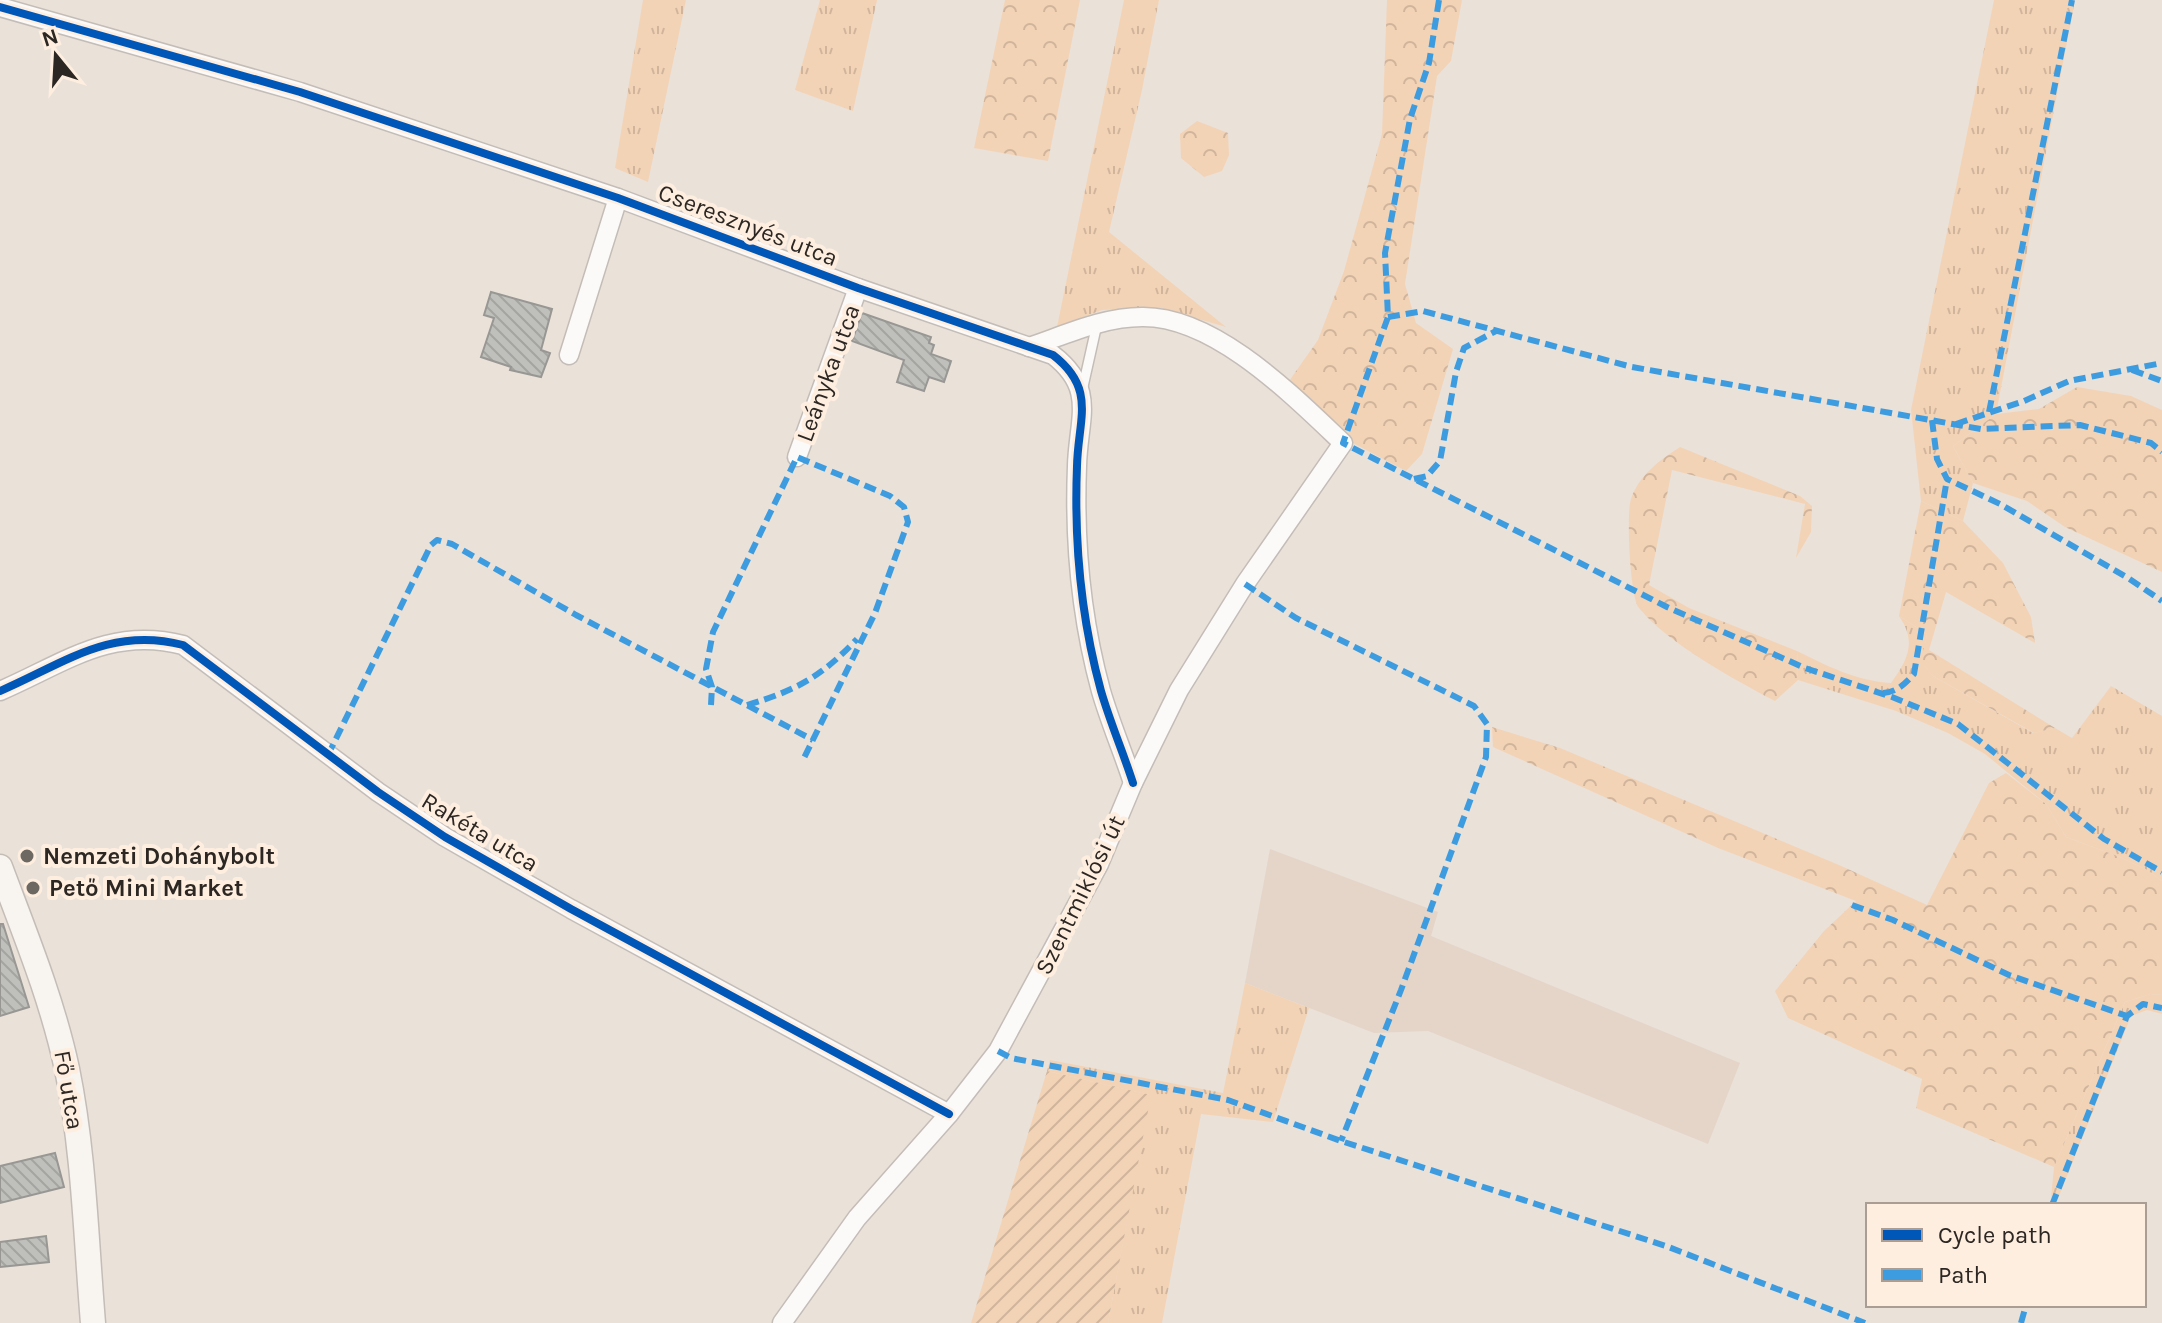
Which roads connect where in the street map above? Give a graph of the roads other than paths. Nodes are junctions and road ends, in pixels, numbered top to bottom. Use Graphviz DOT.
graph roads {
  1 [pos="5,5"];
  2 [pos="618,198"];
  3 [pos="858,288"];
  4 [pos="1097,324"];
  5 [pos="1029,347"];
  6 [pos="569,355"];
  7 [pos="1081,395"];
  8 [pos="797,457"];
  9 [pos="0,691"];
  10 [pos="1133,783"];
  11 [pos="0,867"];
  12 [pos="949,1114"];
  13 [pos="93,1323"];
  14 [pos="782,1323"];
  1 -- 2 [label="street, Cseresznyés utca"];
  2 -- 3 [label="street, Cseresznyés utca"];
  2 -- 6 [label="street"];
  3 -- 5 [label="street, Cseresznyés utca"];
  3 -- 8 [label="street, Leányka utca"];
  4 -- 5 [label="street"];
  4 -- 7 [label="lane"];
  4 -- 10 [label="street, Szentmiklósi út"];
  5 -- 7 [label="street, Cseresznyés utca"];
  7 -- 10 [label="street"];
  9 -- 12 [label="street, Rakéta utca"];
  10 -- 12 [label="street, Szentmiklósi út"];
  11 -- 13 [label="main road, Fő utca"];
  12 -- 14 [label="street, Szentmiklósi út"];
}
